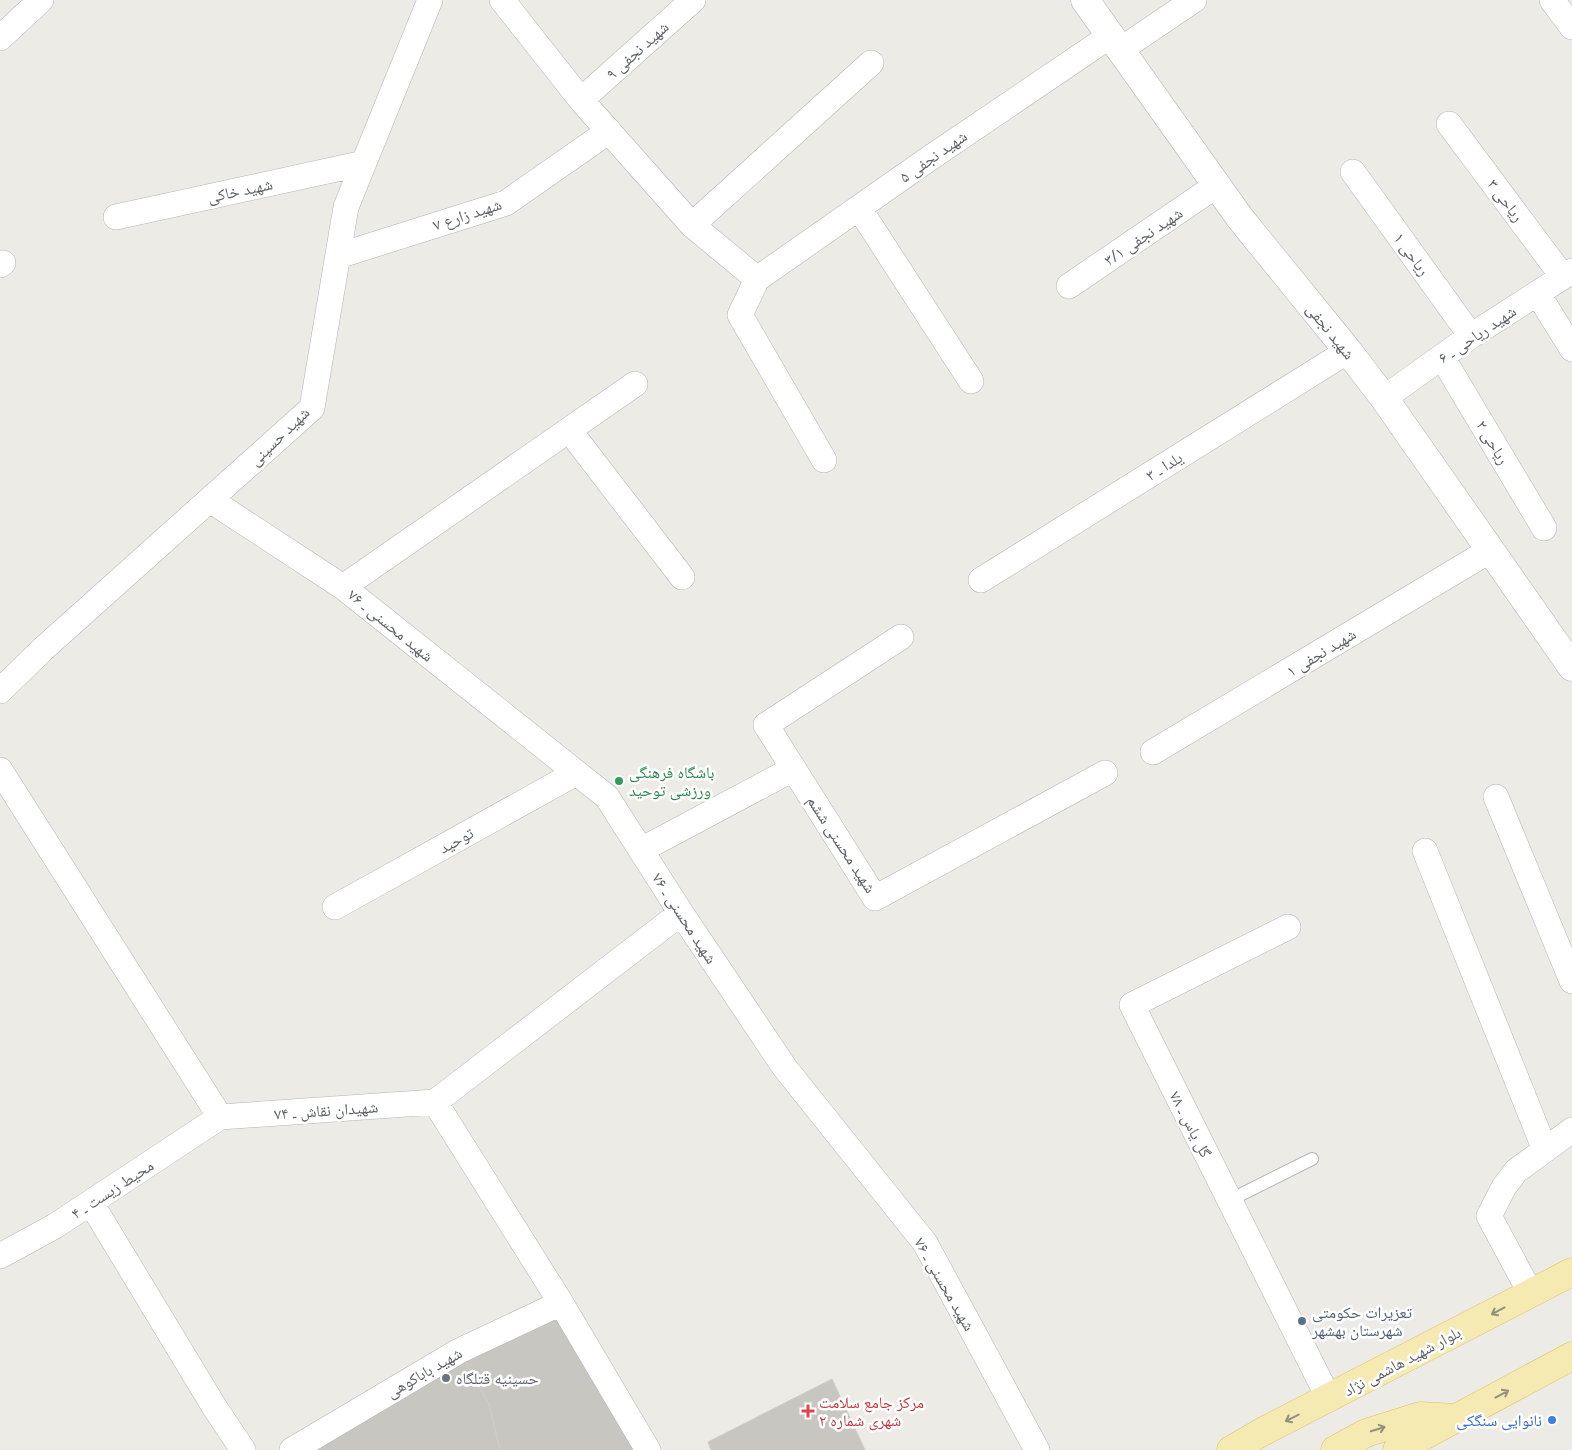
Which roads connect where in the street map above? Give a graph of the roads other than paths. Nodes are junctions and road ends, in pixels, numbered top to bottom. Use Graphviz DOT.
graph roads {
  1 [pos="41,0"];
  2 [pos="430,0"];
  3 [pos="502,0"];
  4 [pos="693,0"];
  5 [pos="1085,0"];
  6 [pos="1194,0"];
  7 [pos="1552,0"];
  8 [pos="1572,27"];
  9 [pos="0,38"];
  10 [pos="1115,43"];
  11 [pos="871,63"];
  12 [pos="581,100"];
  13 [pos="1449,124"];
  14 [pos="608,131"];
  15 [pos="364,163"];
  16 [pos="1353,172"];
  17 [pos="1216,185"];
  18 [pos="859,208"];
  19 [pos="116,217"];
  20 [pos="692,225"];
  21 [pos="338,256"];
  22 [pos="1567,274"];
  23 [pos="757,279"];
  24 [pos="1069,286"];
  25 [pos="1538,294"];
  26 [pos="1471,336"];
  27 [pos="1572,349"];
  28 [pos="1348,351"];
  29 [pos="1442,357"];
  30 [pos="971,381"];
  31 [pos="634,384"];
  32 [pos="1384,398"];
  33 [pos="569,430"];
  34 [pos="824,460"];
  35 [pos="210,500"];
  36 [pos="1544,528"];
  37 [pos="1490,551"];
  38 [pos="682,577"];
  39 [pos="981,580"];
  40 [pos="343,587"];
  41 [pos="901,637"];
  42 [pos="1572,667"];
  43 [pos="3,678"];
  44 [pos="1153,752"];
  45 [pos="794,769"];
  46 [pos="0,770"];
  47 [pos="576,773"];
  48 [pos="1105,773"];
  49 [pos="1496,797"];
  50 [pos="641,850"];
  51 [pos="1426,851"];
  52 [pos="335,907"];
  53 [pos="681,913"];
  54 [pos="1288,927"];
  55 [pos="1572,981"];
  56 [pos="435,1102"];
  57 [pos="220,1117"];
  58 [pos="1572,1130"];
  59 [pos="1545,1150"];
  60 [pos="1312,1159"];
  61 [pos="1230,1200"];
  62 [pos="91,1203"];
  63 [pos="0,1256"];
  64 [pos="1572,1272"];
  65 [pos="1531,1294"];
  66 [pos="561,1303"];
  67 [pos="1572,1356"];
  68 [pos="1329,1399"];
  69 [pos="1456,1418"];
  70 [pos="1260,1441"];
  71 [pos="244,1450"];
  72 [pos="292,1450"];
  73 [pos="648,1450"];
  74 [pos="1036,1450"];
  75 [pos="1231,1450"];
  76 [pos="1335,1450"];
  77 [pos="1397,1450"];
  1 -- 9 [label="street"];
  2 -- 15 [label="street, شهید حسینی"];
  3 -- 12 [label="street"];
  4 -- 12 [label="street, شهید نجفی ۹"];
  5 -- 10 [label="street, شهید نجفی"];
  6 -- 10 [label="street, شهید نجفی ۵"];
  7 -- 8 [label="street"];
  10 -- 17 [label="street, شهید نجفی"];
  10 -- 18 [label="street, شهید نجفی ۵"];
  11 -- 20 [label="street"];
  12 -- 14 [label="street"];
  13 -- 22 [label="street, ریاحی ۳"];
  14 -- 20 [label="street"];
  14 -- 21 [label="street, شهید زارع ۷"];
  15 -- 19 [label="street, شهید خاکی"];
  15 -- 21 [label="street, شهید حسینی"];
  16 -- 26 [label="street, ریاحی ۱"];
  17 -- 24 [label="street, شهید نجفی ۳/۱"];
  17 -- 28 [label="street, شهید نجفی"];
  18 -- 23 [label="street, شهید نجفی ۵"];
  18 -- 30 [label="street"];
  20 -- 23 [label="street"];
  21 -- 35 [label="street, شهید حسینی"];
  22 -- 25 [label="street, شهید ریاحی ـ ۶"];
  23 -- 34 [label="street"];
  25 -- 26 [label="street, شهید ریاحی ـ ۶"];
  25 -- 27 [label="street"];
  26 -- 29 [label="street, شهید ریاحی ـ ۶"];
  28 -- 32 [label="street, شهید نجفی"];
  28 -- 39 [label="street, یلدا ـ ۳"];
  29 -- 32 [label="street, شهید ریاحی ـ ۶"];
  29 -- 36 [label="street, ریاحی ۲"];
  31 -- 33 [label="street"];
  32 -- 37 [label="street, شهید نجفی"];
  33 -- 38 [label="street"];
  33 -- 40 [label="street"];
  35 -- 40 [label="street, شهید محسنی ـ ۷۶"];
  35 -- 43 [label="street, شهید حسینی"];
  37 -- 42 [label="street, شهید نجفی"];
  37 -- 44 [label="street, شهید نجفی ۱"];
  40 -- 47 [label="street, شهید محسنی ـ ۷۶"];
  41 -- 45 [label="street"];
  45 -- 48 [label="street, شهید محسنی ششم"];
  45 -- 50 [label="street"];
  46 -- 57 [label="street"];
  47 -- 50 [label="street, شهید محسنی ـ ۷۶"];
  47 -- 52 [label="street, توحید"];
  49 -- 55 [label="street"];
  50 -- 53 [label="street, شهید محسنی ـ ۷۶"];
  51 -- 59 [label="street"];
  53 -- 56 [label="street"];
  53 -- 74 [label="street, شهید محسنی ـ ۷۶"];
  54 -- 61 [label="street, گل یاس ـ ۷۸"];
  56 -- 57 [label="street, شهیدان نقاش ـ ۷۴"];
  56 -- 66 [label="street"];
  57 -- 62 [label="street, محیط زیست ـ ۴"];
  58 -- 59 [label="street"];
  59 -- 65 [label="street"];
  60 -- 61 [label="lane"];
  61 -- 68 [label="street, گل یاس ـ ۷۸"];
  62 -- 63 [label="street, محیط زیست ـ ۴"];
  62 -- 71 [label="street"];
  64 -- 65 [label="main road, بلوار شهید هاشمی نژاد"];
  65 -- 68 [label="main road, بلوار شهید هاشمی نژاد, one-way"];
  66 -- 72 [label="street, شهید باباکوهی"];
  66 -- 73 [label="street"];
  69 -- 67 [label="main road, one-way"];
  68 -- 70 [label="main road, بلوار شهید هاشمی نژاد, one-way"];
  76 -- 69 [label="main road, one-way"];
  69 -- 77 [label="main road"];
  70 -- 75 [label="main road, بلوار شهید هاشمی نژاد"];
}
